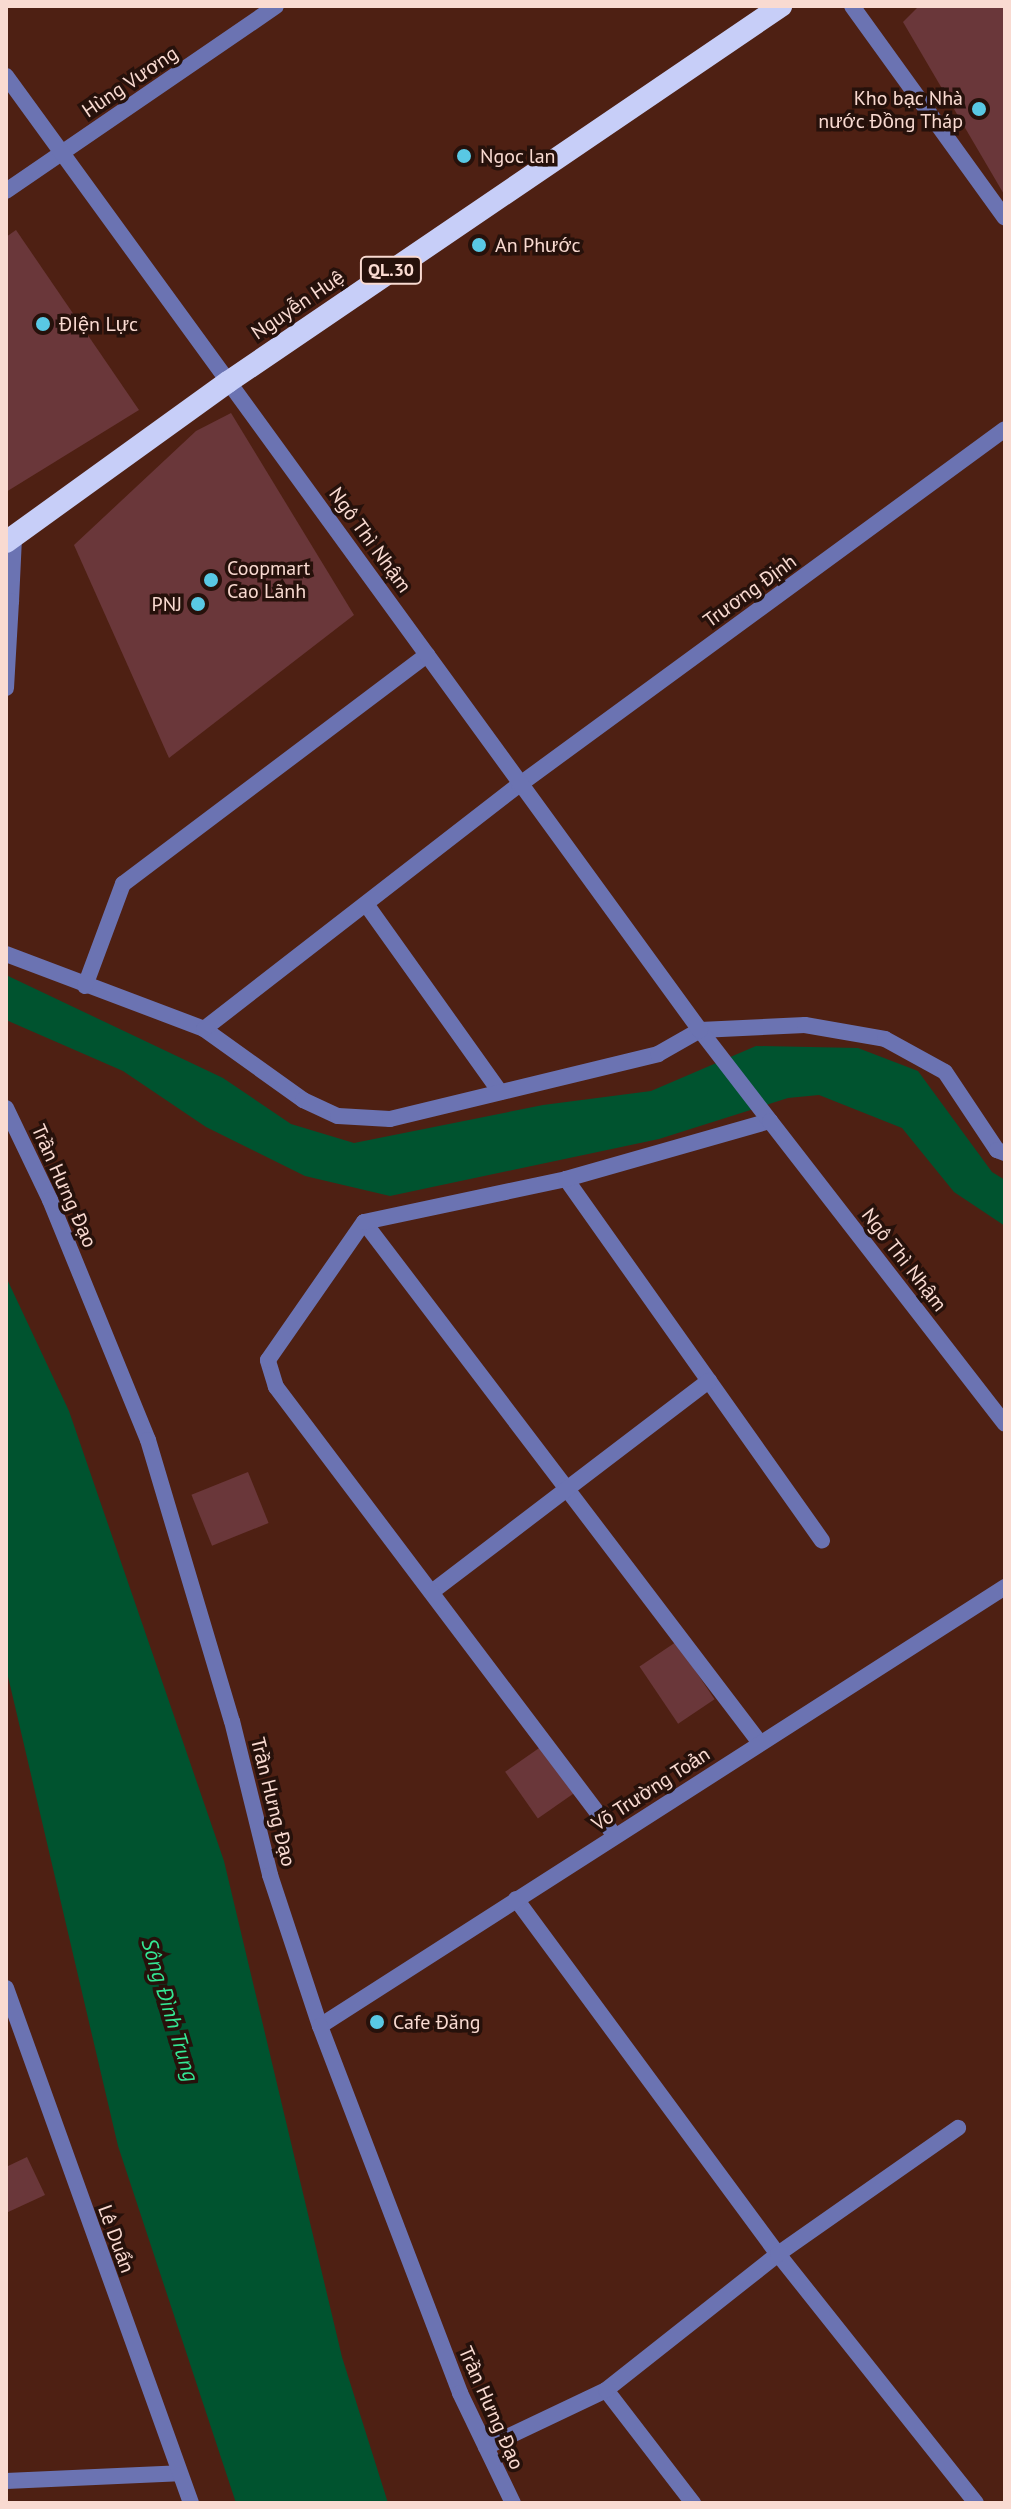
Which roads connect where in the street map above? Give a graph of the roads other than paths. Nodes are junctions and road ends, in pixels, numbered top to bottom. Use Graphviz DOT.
graph roads {
  1 [pos="276,6"];
  2 [pos="781,6"];
  3 [pos="852,6"];
  4 [pos="6,76"];
  5 [pos="64,151"];
  6 [pos="6,191"];
  7 [pos="1005,218"];
  8 [pos="228,382"];
  9 [pos="1005,429"];
  10 [pos="10,539"];
  11 [pos="8,602"];
  12 [pos="427,655"];
  13 [pos="6,688"];
  14 [pos="519,785"];
  15 [pos="366,904"];
  16 [pos="6,954"];
  17 [pos="85,986"];
  18 [pos="204,1029"];
  19 [pos="700,1030"];
  20 [pos="500,1092"];
  21 [pos="6,1108"];
  22 [pos="770,1121"];
  23 [pos="1005,1153"];
  24 [pos="566,1179"];
  25 [pos="364,1222"];
  26 [pos="709,1381"];
  27 [pos="1005,1424"];
  28 [pos="569,1488"];
  29 [pos="822,1541"];
  30 [pos="1005,1587"];
  31 [pos="433,1591"];
  32 [pos="760,1743"];
  33 [pos="615,1836"];
  34 [pos="516,1899"];
  35 [pos="6,1988"];
  36 [pos="320,2026"];
  37 [pos="958,2128"];
  38 [pos="778,2254"];
  39 [pos="606,2390"];
  40 [pos="486,2447"];
  41 [pos="179,2473"];
  42 [pos="6,2481"];
  43 [pos="191,2503"];
  44 [pos="513,2503"];
  45 [pos="693,2503"];
  46 [pos="976,2503"];
  1 -- 5 [label="street, Hùng Vương"];
  2 -- 8 [label="highway, Nguyễn Huệ / QL.30"];
  3 -- 7 [label="street"];
  4 -- 5 [label="street, Ngô Thì Nhậm"];
  5 -- 6 [label="street, Hùng Vương"];
  5 -- 8 [label="street, Ngô Thì Nhậm"];
  8 -- 10 [label="highway, Nguyễn Huệ / QL.30"];
  8 -- 12 [label="street, Ngô Thì Nhậm"];
  9 -- 14 [label="street, Trương Định"];
  10 -- 11 [label="street"];
  11 -- 13 [label="street"];
  12 -- 14 [label="street, Ngô Thì Nhậm"];
  12 -- 17 [label="street"];
  14 -- 15 [label="street, Trương Định"];
  14 -- 19 [label="street, Ngô Thì Nhậm"];
  15 -- 18 [label="street, Trương Định"];
  15 -- 20 [label="street"];
  16 -- 17 [label="street"];
  17 -- 18 [label="street"];
  18 -- 20 [label="street"];
  19 -- 20 [label="street"];
  19 -- 22 [label="street, Ngô Thì Nhậm"];
  19 -- 23 [label="street"];
  21 -- 36 [label="street, Trần Hưng Đạo"];
  22 -- 24 [label="street"];
  22 -- 27 [label="street, Ngô Thì Nhậm"];
  24 -- 25 [label="street"];
  24 -- 26 [label="street"];
  25 -- 28 [label="street"];
  25 -- 31 [label="street"];
  26 -- 28 [label="street"];
  26 -- 29 [label="street"];
  28 -- 31 [label="street"];
  28 -- 32 [label="street"];
  30 -- 32 [label="street, Võ Trường Toản"];
  31 -- 33 [label="street"];
  32 -- 33 [label="street, Võ Trường Toản"];
  33 -- 34 [label="street, Võ Trường Toản"];
  34 -- 36 [label="street, Võ Trường Toản"];
  34 -- 38 [label="street"];
  35 -- 41 [label="street, Lê Duẩn"];
  36 -- 40 [label="street, Trần Hưng Đạo"];
  37 -- 38 [label="street"];
  38 -- 39 [label="street"];
  38 -- 46 [label="street"];
  39 -- 40 [label="street"];
  39 -- 45 [label="street"];
  40 -- 44 [label="street, Trần Hưng Đạo"];
  41 -- 42 [label="street"];
  41 -- 43 [label="street, Lê Duẩn"];
}
